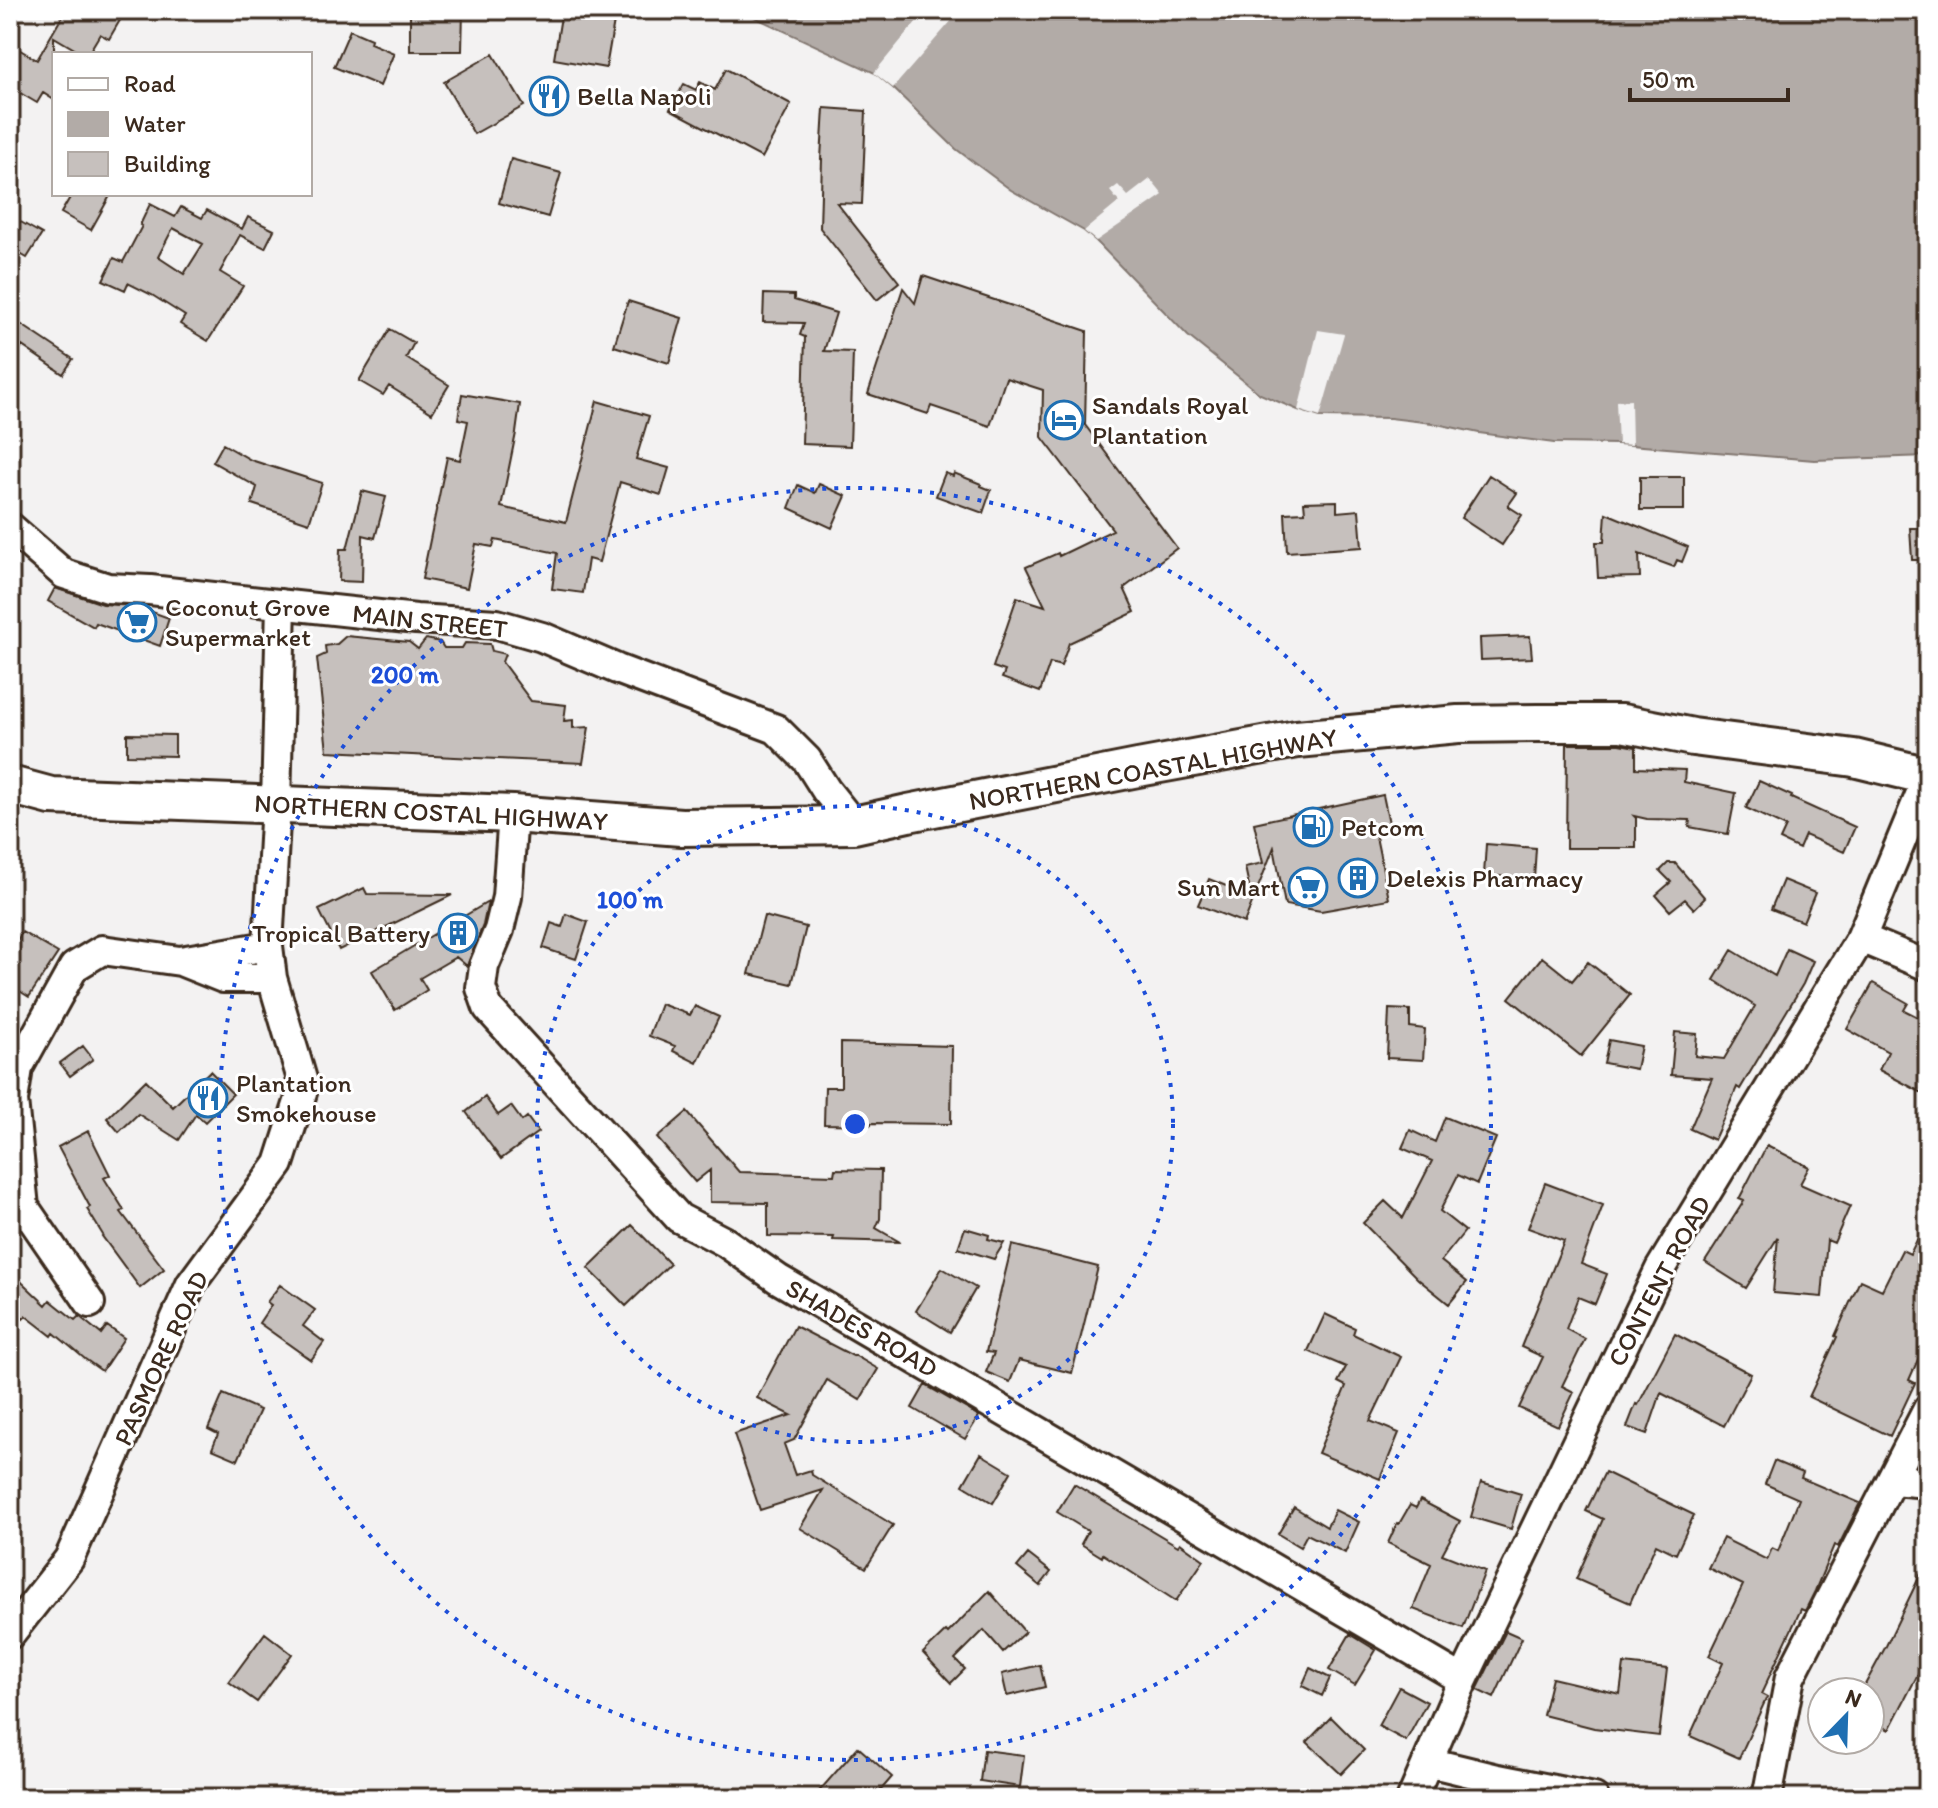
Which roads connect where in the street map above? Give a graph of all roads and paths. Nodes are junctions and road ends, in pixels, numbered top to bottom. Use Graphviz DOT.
graph roads {
  1 [pos="10,527"];
  2 [pos="281,604"];
  3 [pos="1928,776"];
  4 [pos="10,785"];
  5 [pos="276,804"];
  6 [pos="513,814"];
  7 [pos="854,825"];
  8 [pos="1861,938"];
  9 [pos="268,946"];
  10 [pos="180,961"];
  11 [pos="1928,966"];
  12 [pos="272,978"];
  13 [pos="90,1303"];
  14 [pos="1928,1409"];
  15 [pos="1892,1480"];
  16 [pos="1928,1483"];
  17 [pos="10,1634"];
  18 [pos="1463,1680"];
  19 [pos="1428,1762"];
  20 [pos="1412,1798"];
  21 [pos="1594,1798"];
  22 [pos="1767,1798"];
  1 -- 2 [label="street, MAIN STREET"];
  2 -- 5 [label="street, PASMORE ROAD"];
  2 -- 7 [label="street, MAIN STREET"];
  3 -- 7 [label="main road, NORTHERN COASTAL HIGHWAY"];
  3 -- 8 [label="street, CONTENT ROAD"];
  4 -- 5 [label="main road, NORTHERN COSTAL HIGHWAY"];
  5 -- 6 [label="main road, NORTHERN COSTAL HIGHWAY"];
  5 -- 9 [label="street, PASMORE ROAD"];
  6 -- 7 [label="main road, NORTHERN COSTAL HIGHWAY"];
  6 -- 18 [label="street, SHADES ROAD"];
  8 -- 11 [label="street"];
  8 -- 18 [label="street, CONTENT ROAD"];
  9 -- 10 [label="street"];
  9 -- 12 [label="street, PASMORE ROAD"];
  10 -- 12 [label="street"];
  10 -- 13 [label="street"];
  12 -- 17 [label="street, PASMORE ROAD"];
  14 -- 15 [label="street"];
  15 -- 16 [label="street"];
  15 -- 22 [label="street"];
  18 -- 19 [label="street, CONTENT ROAD"];
  19 -- 20 [label="street, CONTENT ROAD"];
  19 -- 21 [label="street"];
}
